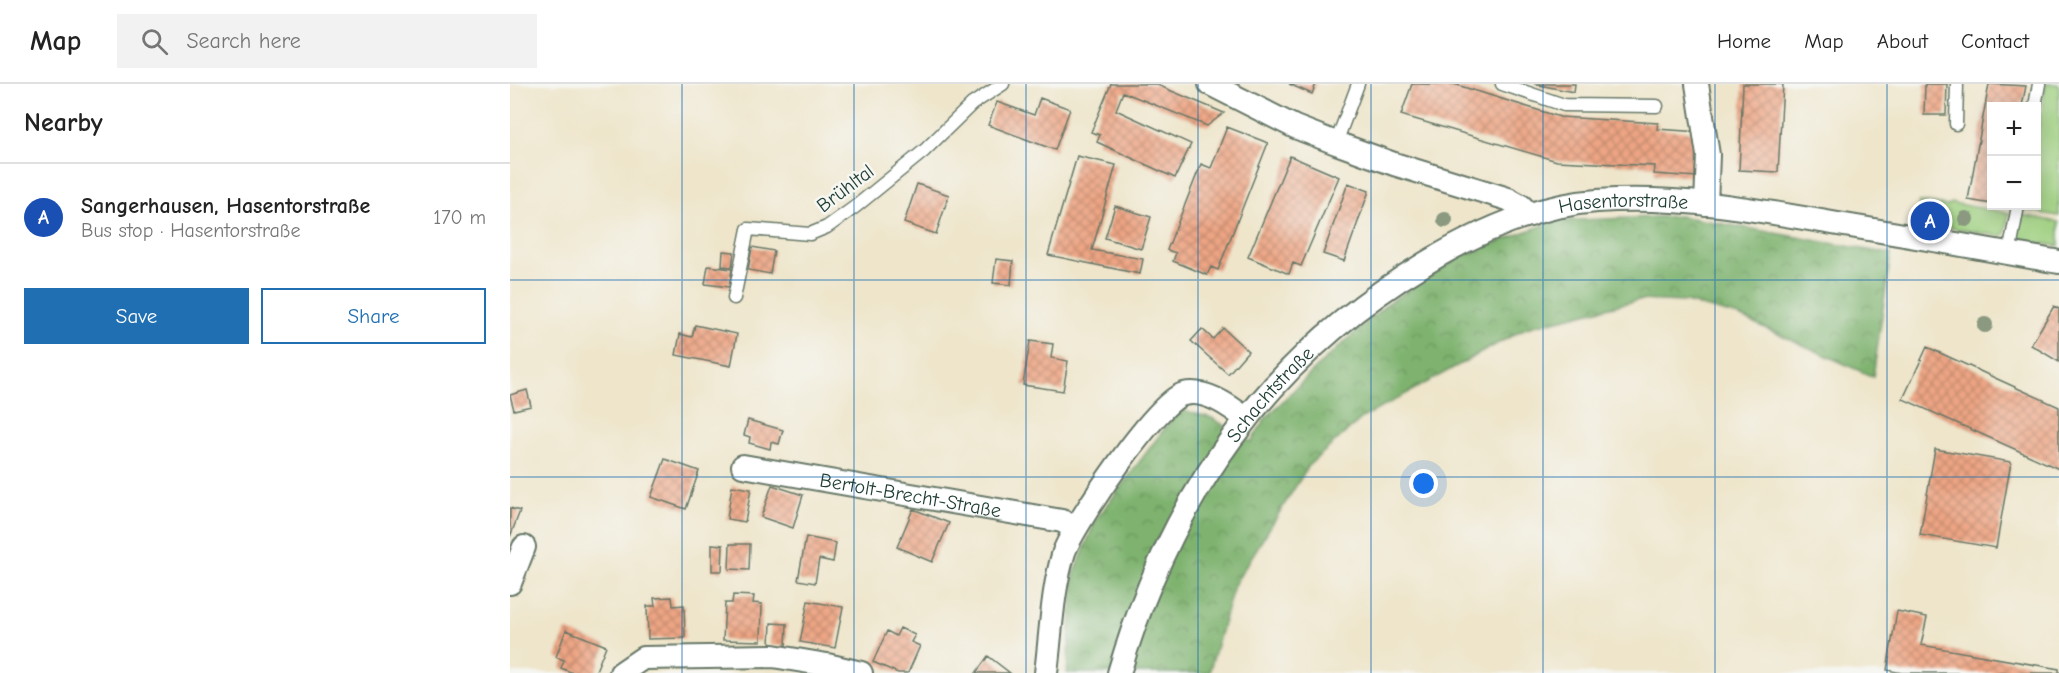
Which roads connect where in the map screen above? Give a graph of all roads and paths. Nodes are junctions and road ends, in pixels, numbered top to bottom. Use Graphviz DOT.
graph roads {
  1 [pos="1003,84"];
  2 [pos="1210,84"];
  3 [pos="1358,84"];
  4 [pos="1502,84"];
  5 [pos="1697,84"];
  6 [pos="1957,84"];
  7 [pos="2039,84"];
  8 [pos="2036,102"];
  9 [pos="1657,106"];
  10 [pos="1956,124"];
  11 [pos="1336,143"];
  12 [pos="1706,204"];
  13 [pos="2017,210"];
  14 [pos="1530,215"];
  15 [pos="2009,254"];
  16 [pos="2059,262"];
  17 [pos="734,298"];
  18 [pos="1245,418"];
  19 [pos="743,466"];
  20 [pos="1075,528"];
  21 [pos="524,547"];
  22 [pos="510,584"];
  23 [pos="621,673"];
  24 [pos="861,673"];
  25 [pos="1046,673"];
  26 [pos="1119,673"];
  1 -- 17 [label="lane, Brühltal"];
  2 -- 11 [label="street, Hasentorstraße"];
  3 -- 11 [label="lane"];
  4 -- 9 [label="lane"];
  5 -- 12 [label="street"];
  6 -- 10 [label="lane"];
  7 -- 8 [label="lane"];
  11 -- 14 [label="street, Hasentorstraße"];
  12 -- 14 [label="street, Hasentorstraße"];
  12 -- 15 [label="street, Hasentorstraße"];
  13 -- 15 [label="lane"];
  14 -- 18 [label="street, Schachtstraße"];
  15 -- 16 [label="street, Hasentorstraße"];
  18 -- 20 [label="street"];
  18 -- 26 [label="street, Schachtstraße"];
  19 -- 20 [label="street, Bertolt-Brecht-Straße"];
  20 -- 25 [label="street"];
  21 -- 22 [label="street"];
  23 -- 24 [label="street"];
}
